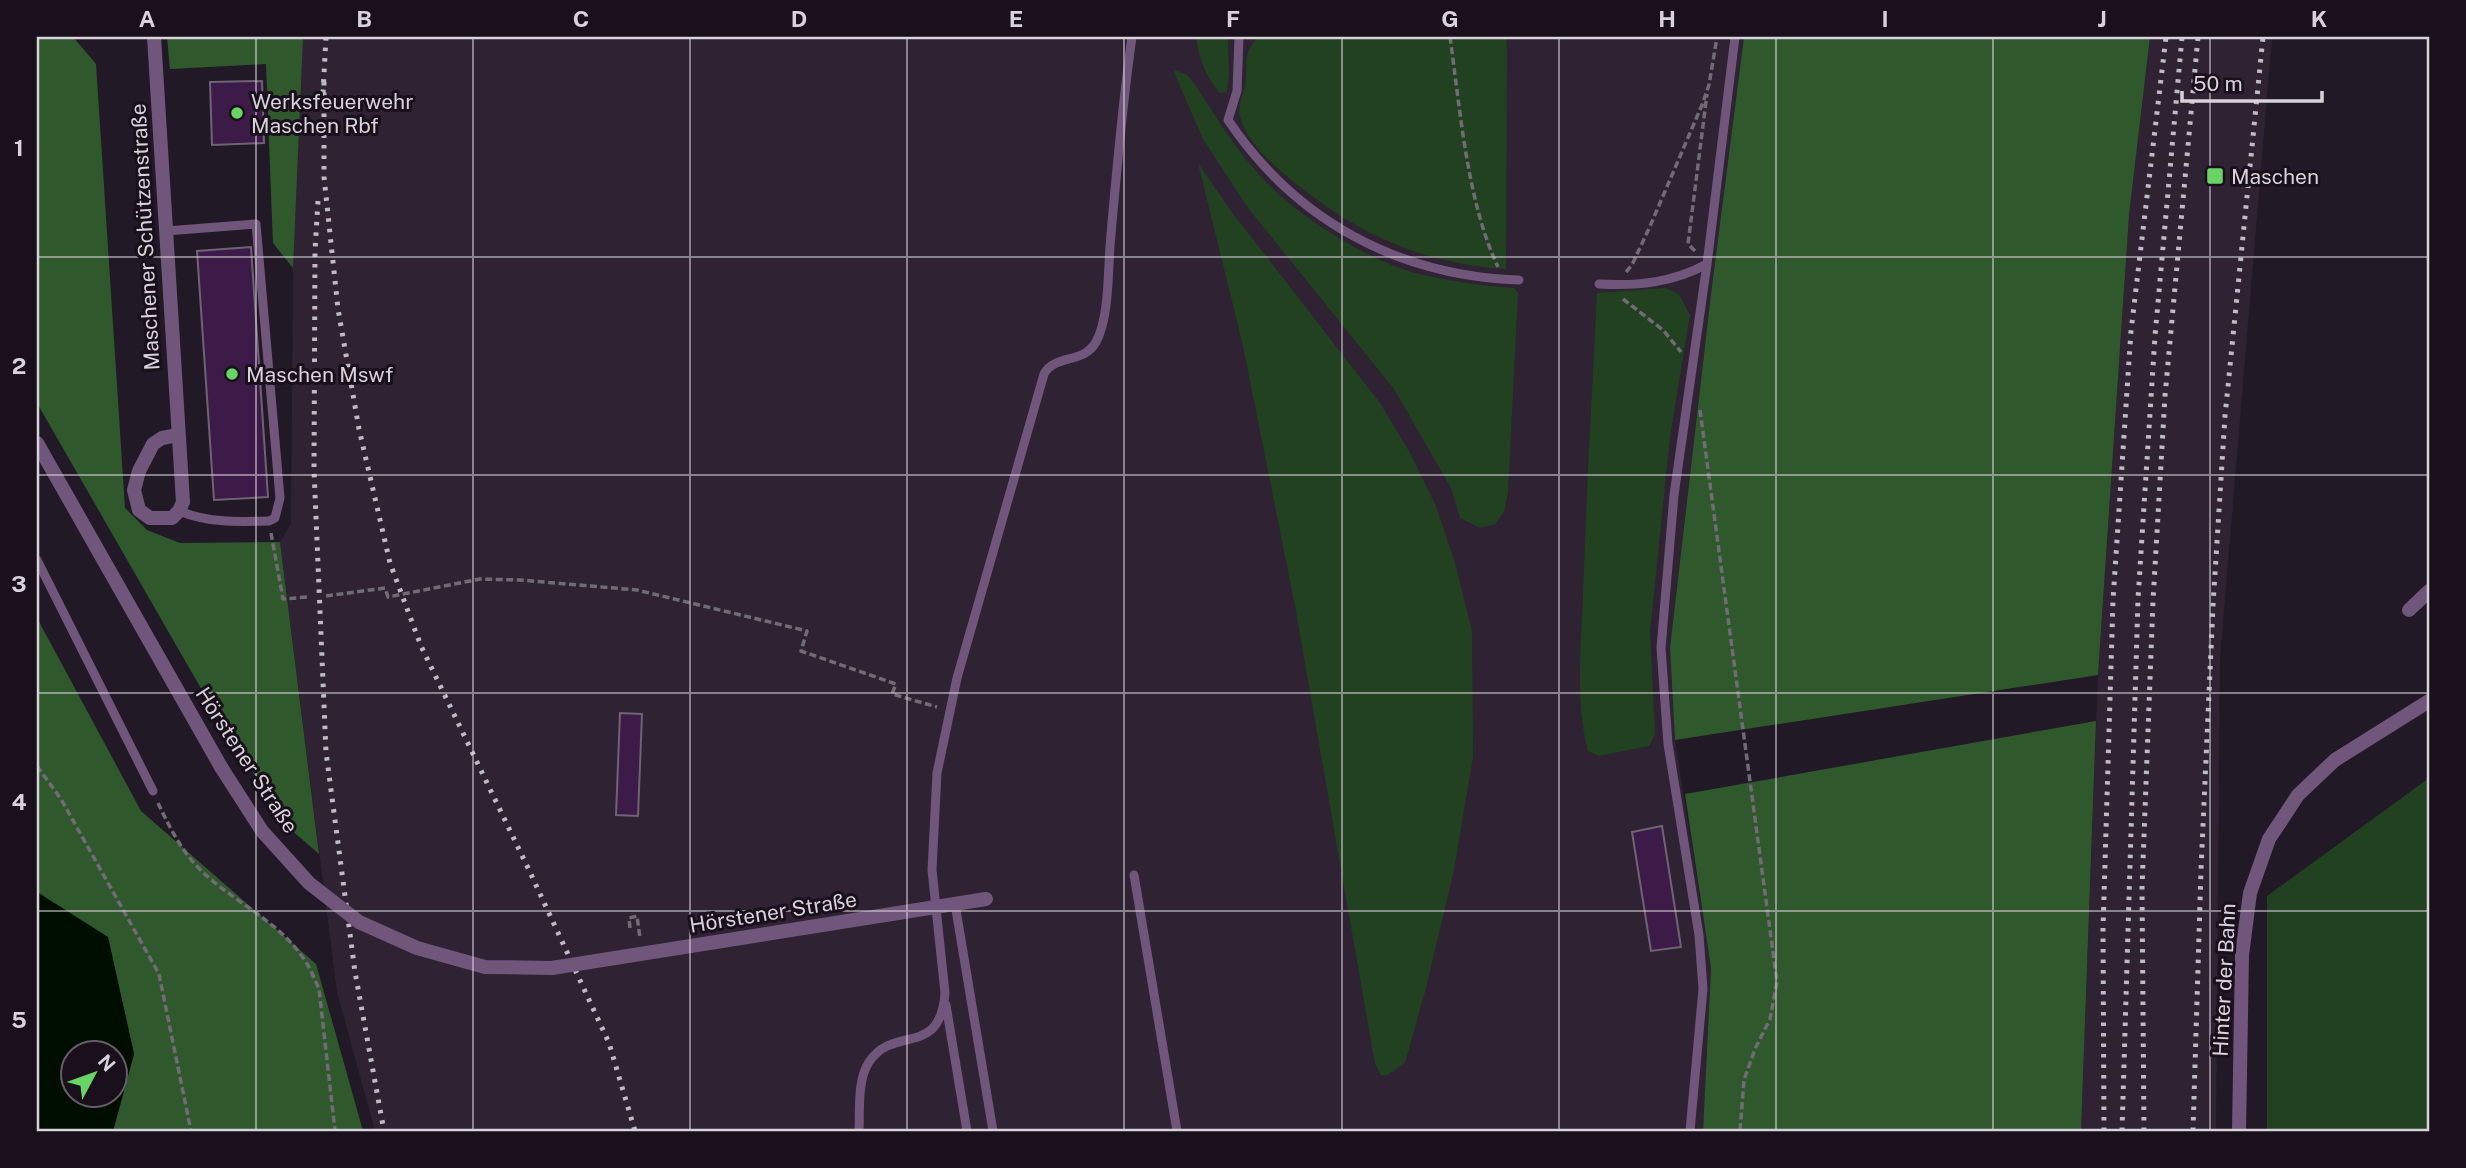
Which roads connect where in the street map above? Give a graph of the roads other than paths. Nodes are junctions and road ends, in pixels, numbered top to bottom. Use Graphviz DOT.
graph roads {
  1 [pos="154,37"];
  2 [pos="1132,37"];
  3 [pos="1239,37"];
  4 [pos="1735,37"];
  5 [pos="166,231"];
  6 [pos="1707,264"];
  7 [pos="1519,280"];
  8 [pos="1602,284"];
  9 [pos="178,435"];
  10 [pos="37,443"];
  11 [pos="179,511"];
  12 [pos="37,560"];
  13 [pos="2429,591"];
  14 [pos="2409,610"];
  15 [pos="2429,701"];
  16 [pos="153,791"];
  17 [pos="1134,875"];
  18 [pos="986,899"];
  19 [pos="955,904"];
  20 [pos="944,993"];
  21 [pos="859,1131"];
  22 [pos="967,1131"];
  23 [pos="993,1131"];
  24 [pos="1177,1131"];
  25 [pos="1690,1131"];
  26 [pos="2239,1131"];
  1 -- 5 [label="street, Maschener Schützenstraße"];
  2 -- 20 [label="lane"];
  3 -- 7 [label="lane"];
  4 -- 6 [label="lane"];
  5 -- 9 [label="street, Maschener Schützenstraße"];
  5 -- 11 [label="lane"];
  6 -- 8 [label="lane"];
  6 -- 25 [label="lane"];
  9 -- 11 [label="street, Maschener Schützenstraße"];
  9 -- 11 [label="street"];
  10 -- 19 [label="street, Hörstener Straße, bridge"];
  12 -- 16 [label="lane"];
  13 -- 14 [label="street"];
  15 -- 26 [label="street, Hinter der Bahn"];
  17 -- 24 [label="lane"];
  18 -- 19 [label="street, Hörstener Straße, bridge"];
  19 -- 23 [label="lane"];
  20 -- 21 [label="lane"];
  20 -- 22 [label="lane"];
}
